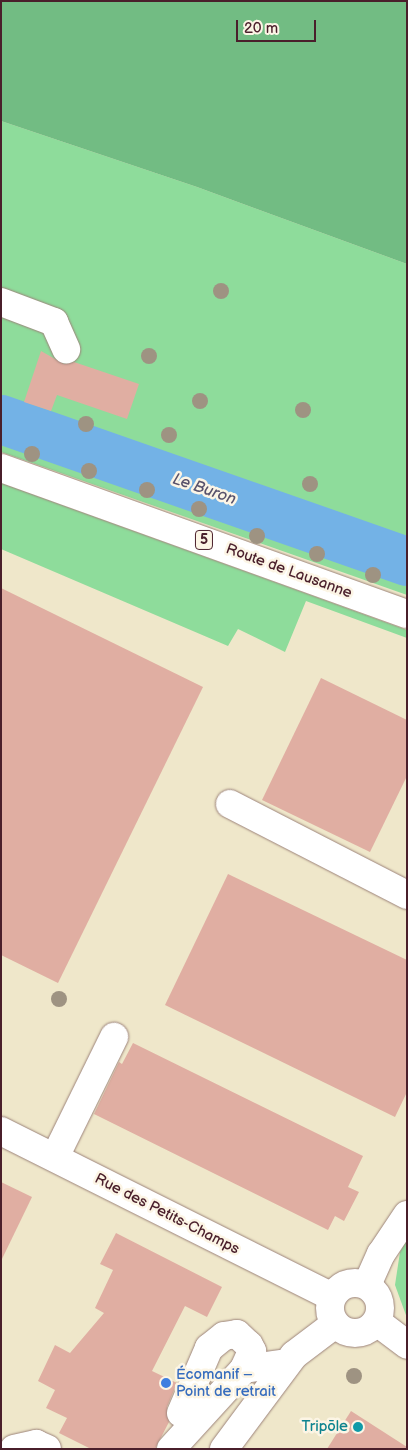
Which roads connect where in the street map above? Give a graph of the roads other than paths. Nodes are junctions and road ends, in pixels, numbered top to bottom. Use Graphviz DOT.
graph roads {
  1 [pos="1,302"];
  2 [pos="66,349"];
  3 [pos="1,468"];
  4 [pos="407,614"];
  5 [pos="230,804"];
  6 [pos="407,895"];
  7 [pos="114,1037"];
  8 [pos="1,1131"];
  9 [pos="55,1157"];
  10 [pos="407,1215"];
  11 [pos="367,1285"];
  12 [pos="332,1297"];
  13 [pos="377,1322"];
  14 [pos="335,1324"];
  15 [pos="407,1345"];
  16 [pos="287,1364"];
  17 [pos="244,1369"];
  18 [pos="181,1412"];
  19 [pos="14,1449"];
  20 [pos="47,1449"];
  21 [pos="171,1449"];
  22 [pos="224,1449"];
  1 -- 2 [label="street"];
  3 -- 4 [label="street, Route de Lausanne / 5"];
  5 -- 6 [label="street"];
  7 -- 9 [label="street"];
  8 -- 9 [label="street, Rue des Petits-Champs"];
  9 -- 12 [label="street, Rue des Petits-Champs"];
  10 -- 11 [label="street"];
  11 -- 12 [label="street"];
  11 -- 13 [label="street"];
  12 -- 14 [label="street"];
  13 -- 14 [label="street"];
  13 -- 15 [label="street"];
  14 -- 16 [label="street"];
  16 -- 17 [label="street"];
  16 -- 22 [label="street"];
  17 -- 18 [label="street"];
  17 -- 21 [label="street"];
  19 -- 20 [label="street"];
}
